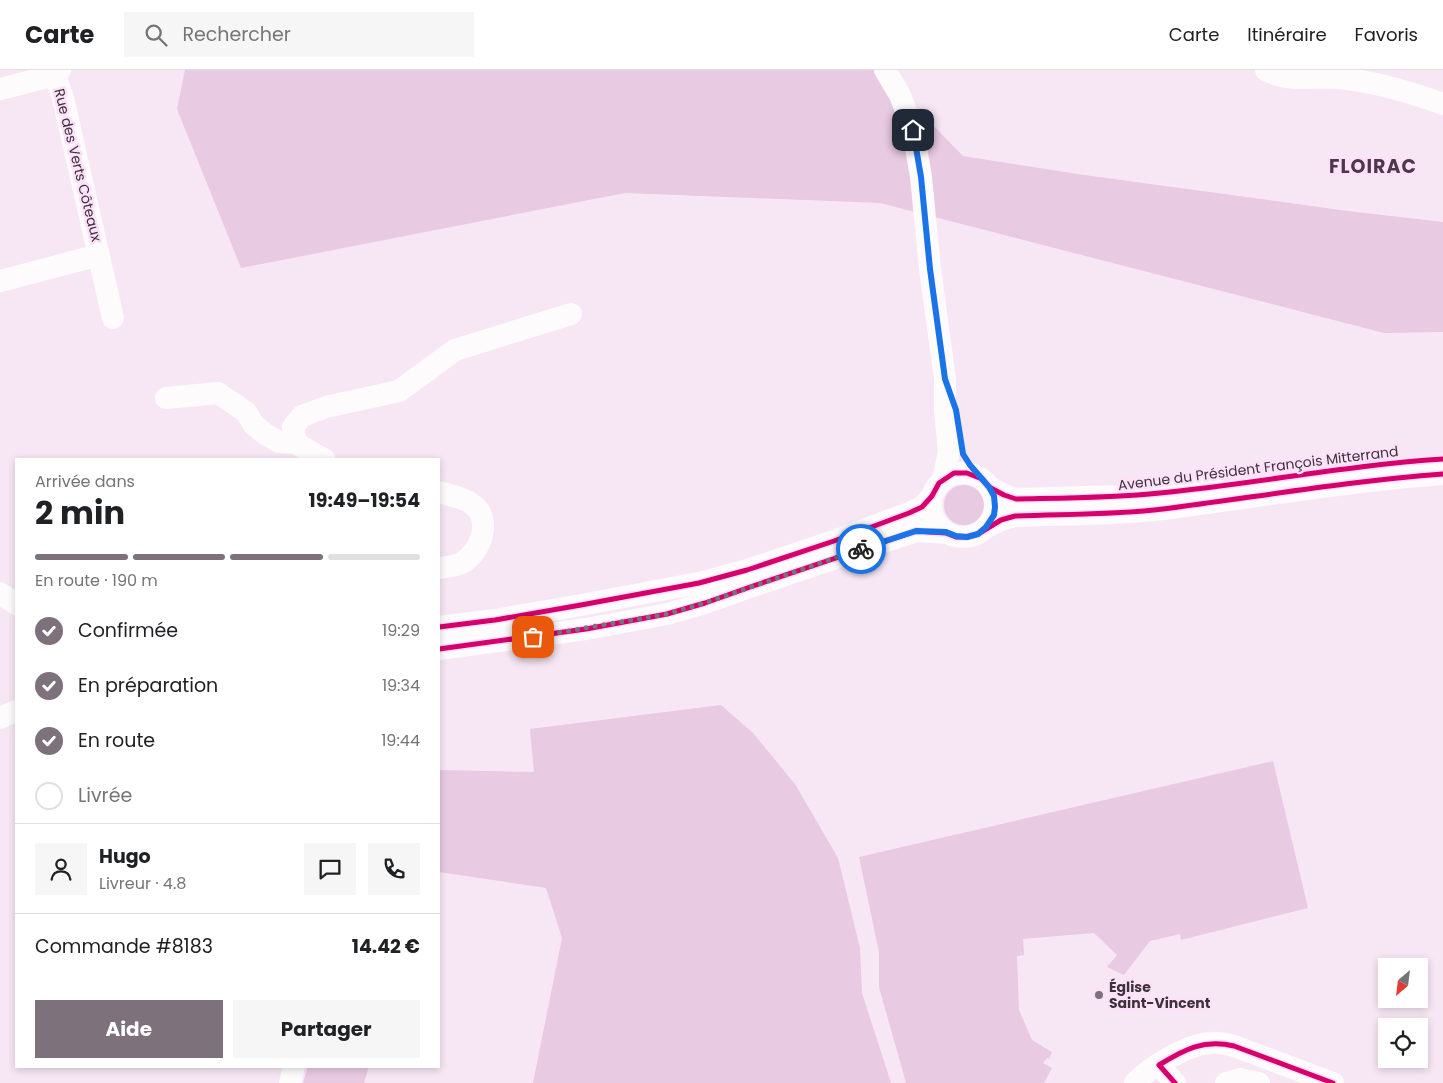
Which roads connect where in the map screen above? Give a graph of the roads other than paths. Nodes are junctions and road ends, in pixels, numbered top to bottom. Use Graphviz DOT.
graph roads {
  1 [pos="885,70"];
  2 [pos="1266,70"];
  3 [pos="58,72"];
  4 [pos="0,89"];
  5 [pos="1443,104"];
  6 [pos="99,255"];
  7 [pos="0,281"];
  8 [pos="571,314"];
  9 [pos="113,318"];
  10 [pos="945,379"];
  11 [pos="166,398"];
  12 [pos="296,443"];
  13 [pos="322,458"];
  14 [pos="1443,459"];
  15 [pos="1443,474"];
  16 [pos="986,483"];
  17 [pos="937,488"];
  18 [pos="440,492"];
  19 [pos="986,527"];
  20 [pos="946,532"];
  21 [pos="440,568"];
  22 [pos="0,593"];
  23 [pos="15,603"];
  24 [pos="440,627"];
  25 [pos="440,649"];
  26 [pos="15,711"];
  27 [pos="0,718"];
  28 [pos="15,726"];
  29 [pos="0,733"];
  30 [pos="1159,1065"];
  31 [pos="294,1068"];
  32 [pos="290,1083"];
  33 [pos="1135,1083"];
  34 [pos="1174,1083"];
  35 [pos="1226,1083"];
  36 [pos="1259,1083"];
  37 [pos="1333,1083"];
  1 -- 10 [label="street"];
  2 -- 5 [label="street"];
  3 -- 4 [label="street, Rue des Verts Côteaux"];
  3 -- 6 [label="street, Rue des Verts Côteaux"];
  6 -- 7 [label="street, Rue des Verts Côteaux"];
  6 -- 9 [label="street, Rue des Verts Côteaux"];
  8 -- 12 [label="street"];
  10 -- 16 [label="street"];
  10 -- 17 [label="street"];
  11 -- 12 [label="street"];
  12 -- 13 [label="street"];
  14 -- 16 [label="street, Avenue du Président François Mitterrand"];
  15 -- 19 [label="street, Avenue du Président François Mitterrand"];
  16 -- 17 [label="street"];
  16 -- 19 [label="street"];
  17 -- 20 [label="street"];
  17 -- 24 [label="street"];
  18 -- 21 [label="street"];
  19 -- 20 [label="street"];
  20 -- 25 [label="street"];
  22 -- 23 [label="street"];
  26 -- 27 [label="street"];
  28 -- 29 [label="street"];
  30 -- 33 [label="street"];
  30 -- 34 [label="street"];
  30 -- 37 [label="street"];
  31 -- 32 [label="street"];
  35 -- 36 [label="street"];
}
